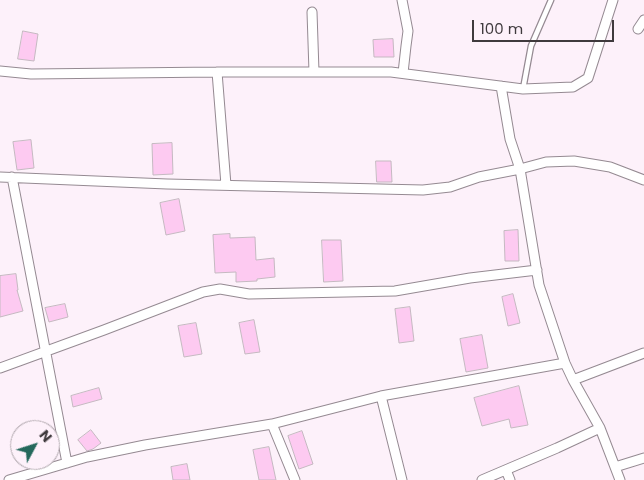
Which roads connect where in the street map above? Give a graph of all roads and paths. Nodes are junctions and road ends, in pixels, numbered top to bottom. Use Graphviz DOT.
graph roads {
  1 [pos="402,0"];
  2 [pos="551,0"];
  3 [pos="613,0"];
  4 [pos="312,12"];
  5 [pos="644,20"];
  6 [pos="638,28"];
  7 [pos="0,71"];
  8 [pos="217,72"];
  9 [pos="314,72"];
  10 [pos="403,73"];
  11 [pos="501,86"];
  12 [pos="523,89"];
  13 [pos="520,169"];
  14 [pos="0,177"];
  15 [pos="12,177"];
  16 [pos="644,180"];
  17 [pos="226,185"];
  18 [pos="537,270"];
  19 [pos="46,351"];
  20 [pos="644,353"];
  21 [pos="565,363"];
  22 [pos="0,368"];
  23 [pos="573,380"];
  24 [pos="380,396"];
  25 [pos="272,424"];
  26 [pos="600,428"];
  27 [pos="644,458"];
  28 [pos="67,463"];
  29 [pos="615,467"];
  30 [pos="506,470"];
  31 [pos="9,480"];
  32 [pos="295,480"];
  33 [pos="402,480"];
  34 [pos="482,480"];
  35 [pos="510,480"];
  36 [pos="620,480"];
  1 -- 10 [label="street"];
  2 -- 12 [label="lane"];
  3 -- 12 [label="street"];
  4 -- 9 [label="street"];
  5 -- 6 [label="street"];
  7 -- 8 [label="street"];
  8 -- 9 [label="street"];
  8 -- 17 [label="street"];
  9 -- 10 [label="street"];
  10 -- 11 [label="street"];
  11 -- 12 [label="street"];
  11 -- 13 [label="street"];
  13 -- 16 [label="street"];
  13 -- 17 [label="street"];
  13 -- 18 [label="street"];
  14 -- 15 [label="street"];
  15 -- 17 [label="street"];
  15 -- 19 [label="street"];
  18 -- 19 [label="street"];
  18 -- 21 [label="street"];
  19 -- 22 [label="street"];
  19 -- 28 [label="street"];
  20 -- 23 [label="street"];
  21 -- 23 [label="street"];
  21 -- 24 [label="street"];
  23 -- 26 [label="street"];
  24 -- 25 [label="street"];
  24 -- 33 [label="street"];
  25 -- 28 [label="street"];
  25 -- 32 [label="street"];
  26 -- 29 [label="street"];
  26 -- 30 [label="street"];
  27 -- 29 [label="street"];
  28 -- 31 [label="street"];
  29 -- 36 [label="street"];
  30 -- 34 [label="street"];
  30 -- 35 [label="street"];
}
